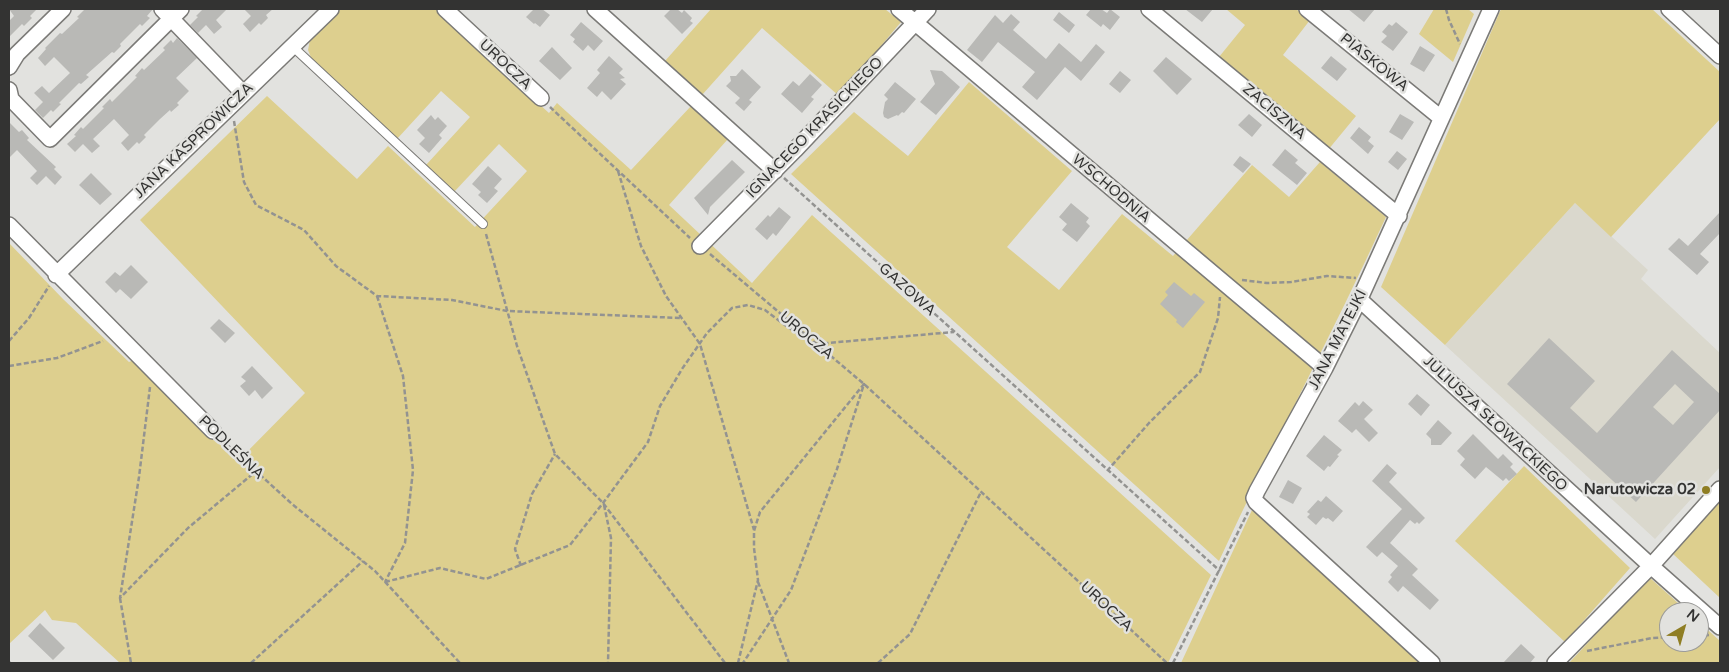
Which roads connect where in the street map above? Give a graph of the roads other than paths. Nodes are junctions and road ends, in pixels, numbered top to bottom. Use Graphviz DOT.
graph roads {
  1 [pos="63,9"];
  2 [pos="331,9"];
  3 [pos="445,9"];
  4 [pos="595,9"];
  5 [pos="899,9"];
  6 [pos="928,9"];
  7 [pos="1149,9"];
  8 [pos="1307,9"];
  9 [pos="1669,9"];
  10 [pos="1489,10"];
  11 [pos="172,12"];
  12 [pos="916,23"];
  13 [pos="292,46"];
  14 [pos="1720,56"];
  15 [pos="9,67"];
  16 [pos="9,90"];
  17 [pos="243,93"];
  18 [pos="541,98"];
  19 [pos="1441,118"];
  20 [pos="775,170"];
  21 [pos="1399,216"];
  22 [pos="483,224"];
  23 [pos="9,225"];
  24 [pos="700,246"];
  25 [pos="56,275"];
  26 [pos="1360,300"];
  27 [pos="1325,368"];
  28 [pos="213,431"];
  29 [pos="1720,489"];
  30 [pos="1651,566"];
  31 [pos="1720,627"];
  32 [pos="1432,663"];
  33 [pos="1555,663"];
  1 -- 15 [label="street"];
  2 -- 13 [label="street, JANA KASPROWICZA"];
  3 -- 18 [label="street, UROCZA"];
  4 -- 20 [label="street"];
  5 -- 12 [label="street, WSCHODNIA"];
  6 -- 12 [label="street, IGNACEGO KRASICKIEGO"];
  7 -- 21 [label="street, ZACISZNA"];
  8 -- 19 [label="street, PIASKOWA"];
  9 -- 14 [label="street"];
  10 -- 19 [label="street, JANA MATEJKI"];
  11 -- 16 [label="street"];
  11 -- 17 [label="street"];
  12 -- 20 [label="street, IGNACEGO KRASICKIEGO"];
  12 -- 27 [label="street, WSCHODNIA"];
  13 -- 17 [label="street, JANA KASPROWICZA"];
  13 -- 22 [label="lane"];
  17 -- 25 [label="street, JANA KASPROWICZA"];
  19 -- 21 [label="street, JANA MATEJKI"];
  20 -- 24 [label="street, IGNACEGO KRASICKIEGO"];
  21 -- 26 [label="street, JANA MATEJKI"];
  23 -- 25 [label="street, PODLEŚNA"];
  25 -- 28 [label="street, PODLEŚNA"];
  26 -- 27 [label="street, JANA MATEJKI"];
  26 -- 30 [label="street, JULIUSZA SŁOWACKIEGO"];
  27 -- 32 [label="street, JANA MATEJKI"];
  29 -- 30 [label="street"];
  30 -- 31 [label="street, JULIUSZA SŁOWACKIEGO"];
  30 -- 33 [label="street"];
}
